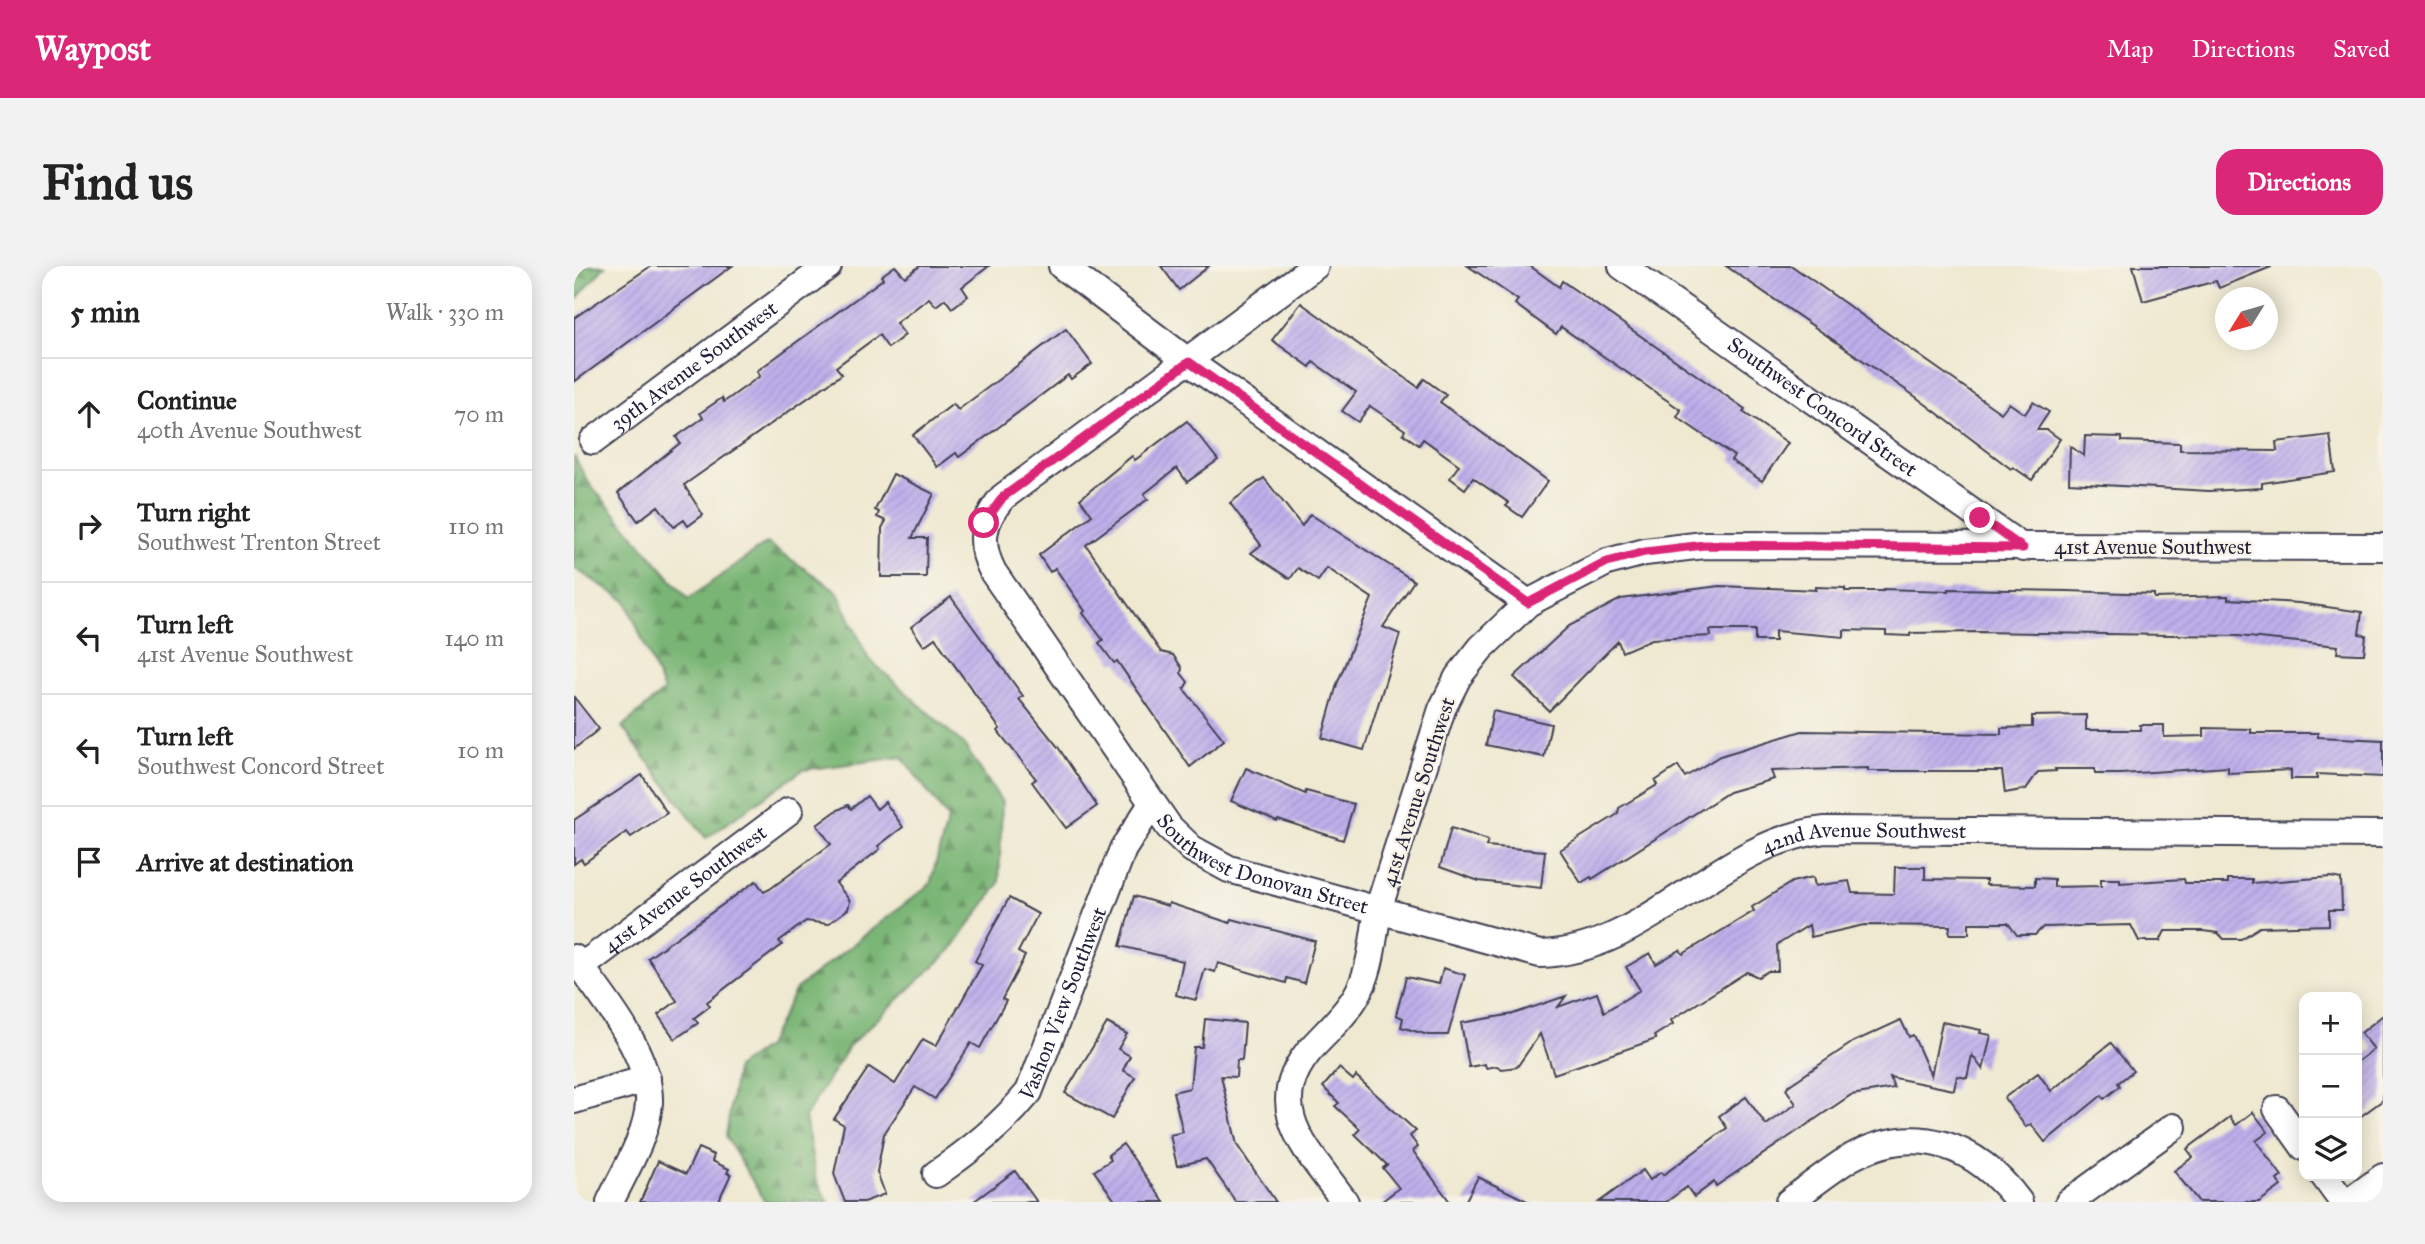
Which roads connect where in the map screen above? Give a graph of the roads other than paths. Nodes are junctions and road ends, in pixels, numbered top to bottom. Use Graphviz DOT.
graph roads {
  1 [pos="828,266"];
  2 [pos="1062,266"];
  3 [pos="1315,266"];
  4 [pos="1622,266"];
  5 [pos="1189,362"];
  6 [pos="593,441"];
  7 [pos="2383,547"];
  8 [pos="2023,548"];
  9 [pos="1528,603"];
  10 [pos="1152,804"];
  11 [pos="789,811"];
  12 [pos="2383,834"];
  13 [pos="1378,910"];
  14 [pos="578,963"];
  15 [pos="648,1079"];
  16 [pos="574,1100"];
  17 [pos="2277,1109"];
  18 [pos="2173,1128"];
  19 [pos="2299,1140"];
  20 [pos="936,1174"];
  21 [pos="2383,1177"];
  22 [pos="2328,1181"];
  23 [pos="610,1202"];
  24 [pos="1345,1202"];
  25 [pos="1789,1202"];
  26 [pos="2019,1202"];
  27 [pos="2069,1202"];
  28 [pos="2343,1202"];
  29 [pos="2348,1202"];
  1 -- 6 [label="street, 39th Avenue Southwest"];
  2 -- 5 [label="street"];
  3 -- 5 [label="street"];
  4 -- 8 [label="street, Southwest Concord Street"];
  5 -- 9 [label="street"];
  5 -- 10 [label="street, Southwest Donovan Street"];
  7 -- 8 [label="street, 41st Avenue Southwest"];
  8 -- 9 [label="street, 41st Avenue Southwest"];
  9 -- 13 [label="street, 41st Avenue Southwest"];
  10 -- 13 [label="street, Southwest Donovan Street"];
  10 -- 20 [label="street, Vashon View Southwest"];
  11 -- 14 [label="street, 41st Avenue Southwest"];
  12 -- 13 [label="street, 42nd Avenue Southwest"];
  13 -- 24 [label="street, Southwest Donovan Street"];
  14 -- 15 [label="street"];
  15 -- 16 [label="street"];
  15 -- 23 [label="street"];
  17 -- 19 [label="street"];
  18 -- 27 [label="street"];
  21 -- 29 [label="street"];
  22 -- 28 [label="street"];
  25 -- 26 [label="street"];
}
